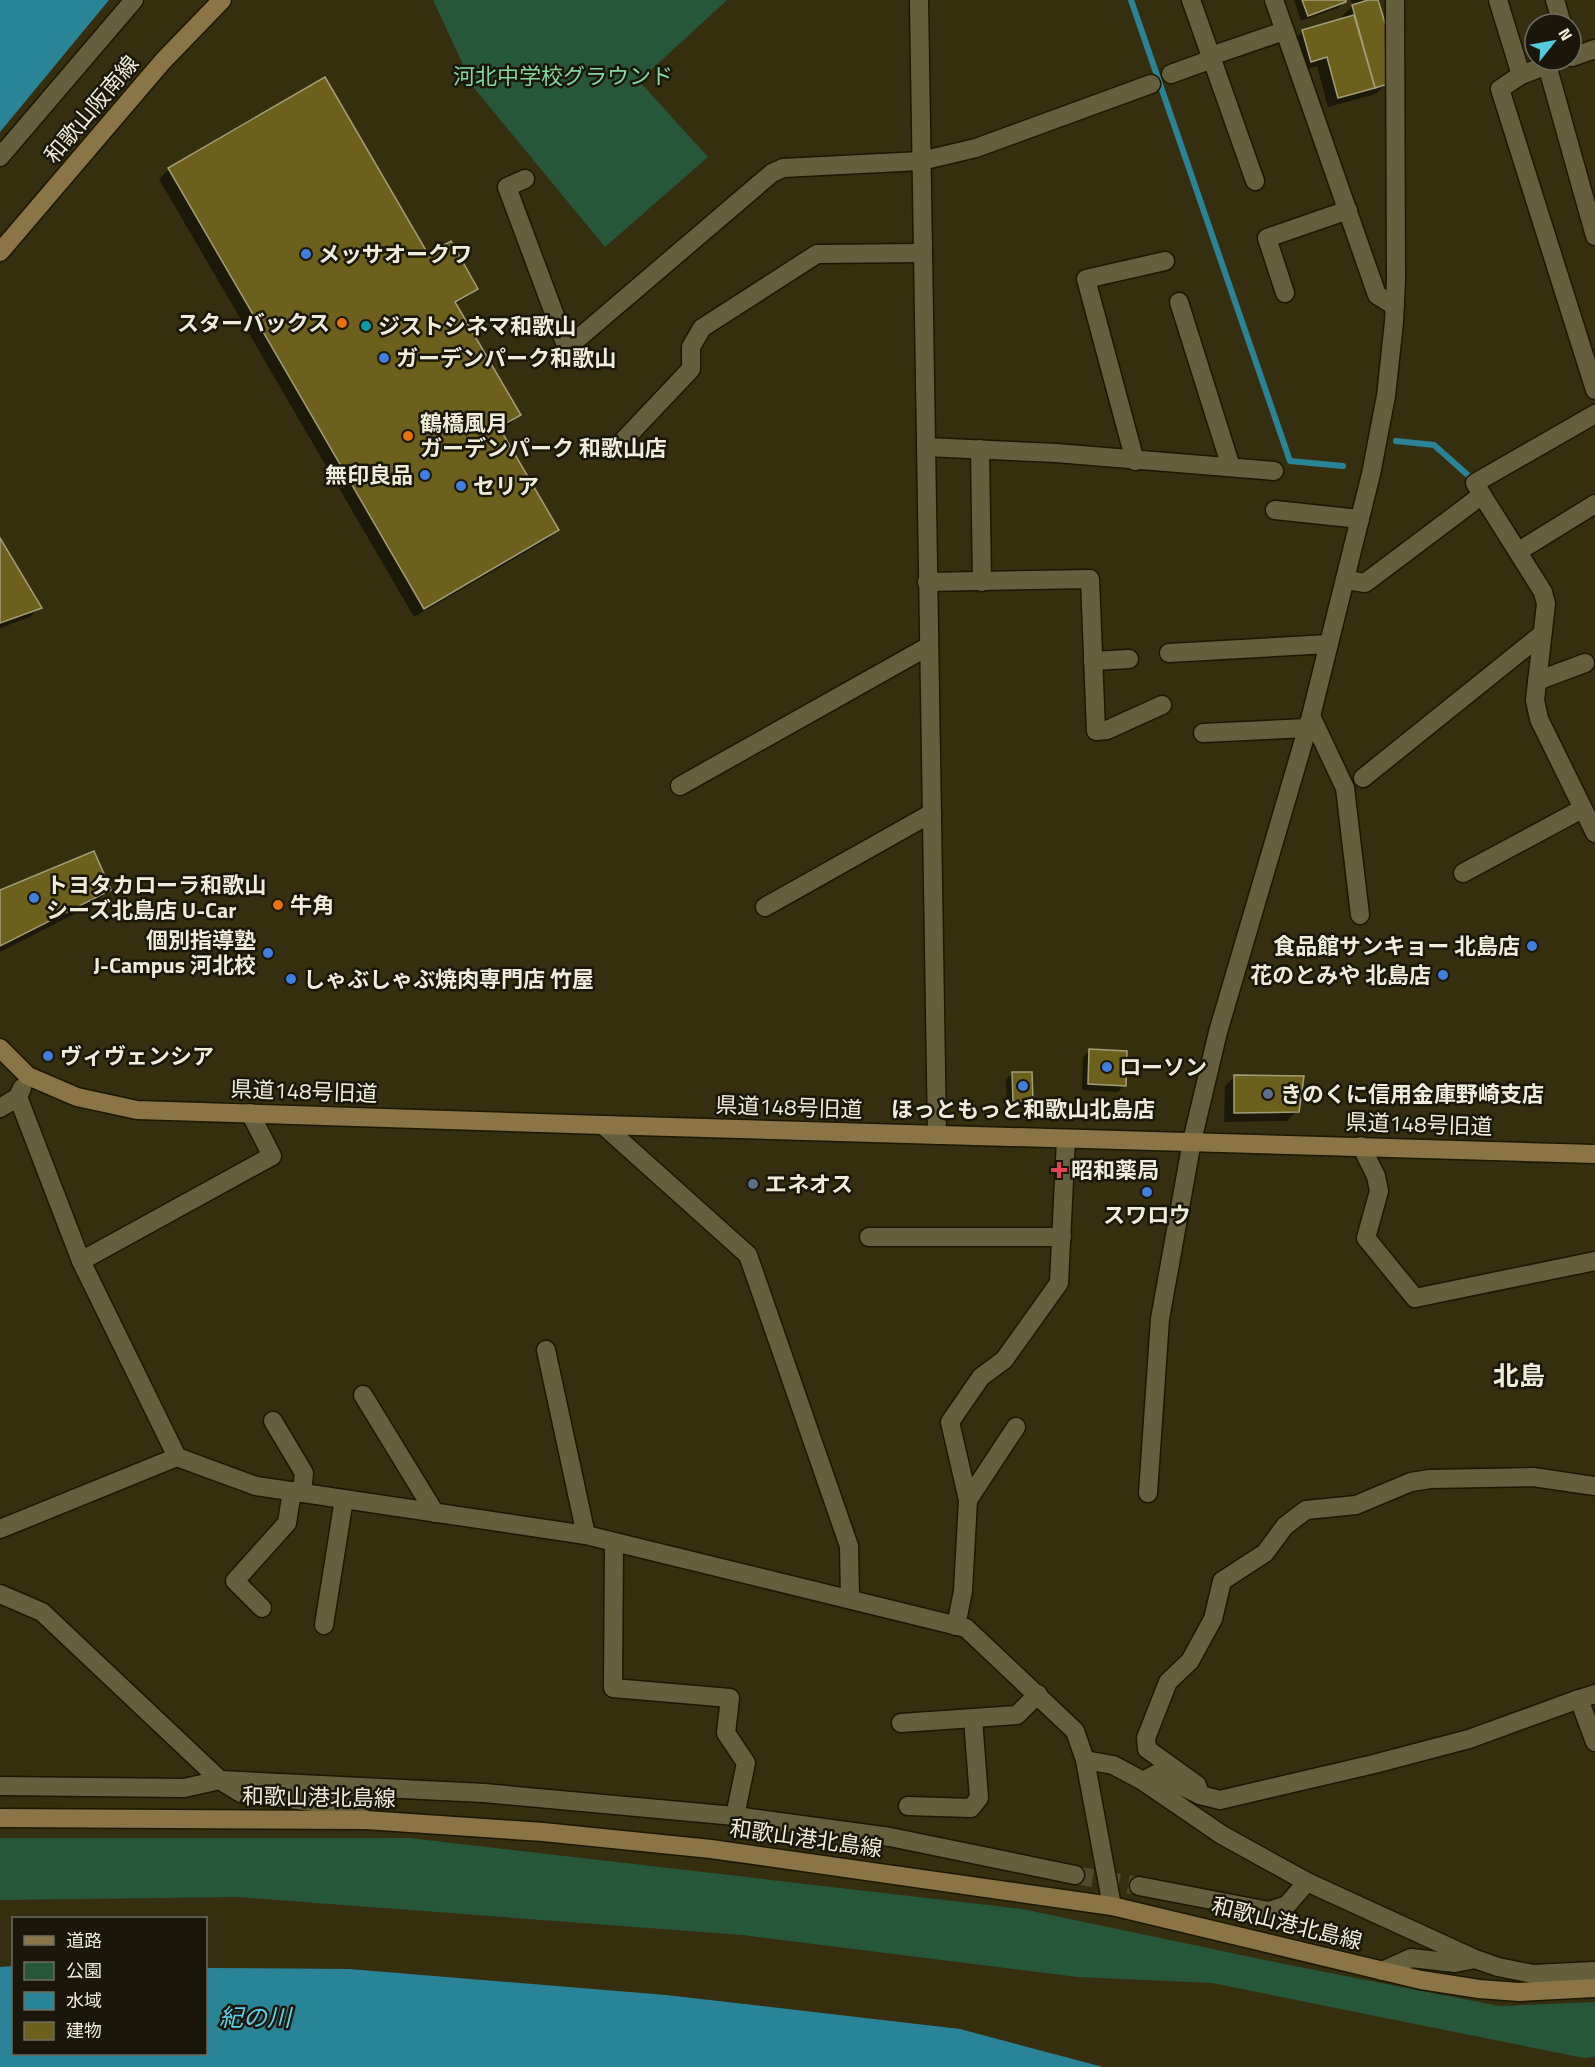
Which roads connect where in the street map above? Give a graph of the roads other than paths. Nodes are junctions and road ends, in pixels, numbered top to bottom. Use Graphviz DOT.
graph roads {
  1 [pos="134,0"];
  2 [pos="222,0"];
  3 [pos="919,0"];
  4 [pos="1191,0"];
  5 [pos="1274,0"];
  6 [pos="1395,0"];
  7 [pos="1498,0"];
  8 [pos="1284,31"];
  9 [pos="1211,58"];
  10 [pos="1529,72"];
  11 [pos="1567,72"];
  12 [pos="1171,74"];
  13 [pos="1521,75"];
  14 [pos="1151,84"];
  15 [pos="0,157"];
  16 [pos="921,161"];
  17 [pos="525,179"];
  18 [pos="1255,181"];
  19 [pos="1348,210"];
  20 [pos="1595,236"];
  21 [pos="0,252"];
  22 [pos="923,253"];
  23 [pos="1165,261"];
  24 [pos="1285,293"];
  25 [pos="1179,302"];
  26 [pos="1395,306"];
  27 [pos="1594,382"];
  28 [pos="1595,414"];
  29 [pos="622,442"];
  30 [pos="926,447"];
  31 [pos="980,449"];
  32 [pos="1135,461"];
  33 [pos="1232,467"];
  34 [pos="1274,471"];
  35 [pos="1482,495"];
  36 [pos="1595,504"];
  37 [pos="1275,510"];
  38 [pos="1360,519"];
  39 [pos="1519,551"];
  40 [pos="1346,580"];
  41 [pos="927,582"];
  42 [pos="982,582"];
  43 [pos="1541,635"];
  44 [pos="1329,644"];
  45 [pos="929,645"];
  46 [pos="1169,653"];
  47 [pos="1129,659"];
  48 [pos="1093,661"];
  49 [pos="1585,663"];
  50 [pos="1537,681"];
  51 [pos="1162,705"];
  52 [pos="1309,722"];
  53 [pos="1203,734"];
  54 [pos="1363,778"];
  55 [pos="680,786"];
  56 [pos="1582,809"];
  57 [pos="932,813"];
  58 [pos="1595,833"];
  59 [pos="1463,873"];
  60 [pos="765,907"];
  61 [pos="1360,915"];
  62 [pos="0,1048"];
  63 [pos="28,1076"];
  64 [pos="18,1097"];
  65 [pos="0,1108"];
  66 [pos="250,1113"];
  67 [pos="603,1125"];
  68 [pos="937,1135"];
  69 [pos="1066,1138"];
  70 [pos="1192,1141"];
  71 [pos="1362,1146"];
  72 [pos="1595,1154"];
  73 [pos="869,1237"];
  74 [pos="1062,1237"];
  75 [pos="81,1261"];
  76 [pos="1595,1261"];
  77 [pos="546,1350"];
  78 [pos="363,1395"];
  79 [pos="273,1421"];
  80 [pos="1016,1427"];
  81 [pos="177,1457"];
  82 [pos="1595,1486"];
  83 [pos="297,1492"];
  84 [pos="1148,1492"];
  85 [pos="344,1499"];
  86 [pos="968,1500"];
  87 [pos="435,1513"];
  88 [pos="0,1529"];
  89 [pos="586,1536"];
  90 [pos="614,1542"];
  91 [pos="0,1594"];
  92 [pos="850,1599"];
  93 [pos="262,1608"];
  94 [pos="324,1625"];
  95 [pos="956,1626"];
  96 [pos="1038,1694"];
  97 [pos="1587,1696"];
  98 [pos="973,1719"];
  99 [pos="901,1723"];
  100 [pos="1595,1742"];
  101 [pos="1085,1760"];
  102 [pos="220,1780"];
  103 [pos="1143,1781"];
  104 [pos="0,1786"];
  105 [pos="1200,1795"];
  106 [pos="908,1806"];
  107 [pos="735,1816"];
  108 [pos="0,1818"];
  109 [pos="366,1820"];
  110 [pos="1075,1875"];
  111 [pos="1306,1882"];
  112 [pos="1139,1886"];
  113 [pos="1112,1906"];
  114 [pos="1475,1959"];
  115 [pos="1382,1971"];
  116 [pos="1595,1971"];
  117 [pos="1595,1988"];
  1 -- 15 [label="street"];
  2 -- 21 [label="main road, 和歌山阪南線"];
  3 -- 16 [label="street"];
  4 -- 9 [label="street"];
  5 -- 8 [label="street"];
  6 -- 26 [label="street"];
  7 -- 13 [label="street"];
  8 -- 9 [label="street"];
  8 -- 19 [label="street"];
  9 -- 12 [label="street"];
  9 -- 18 [label="street"];
  10 -- 13 [label="street"];
  11 -- 20 [label="street"];
  13 -- 27 [label="street"];
  14 -- 16 [label="street"];
  16 -- 17 [label="street"];
  16 -- 22 [label="street"];
  19 -- 24 [label="street"];
  19 -- 26 [label="street"];
  22 -- 29 [label="street"];
  22 -- 30 [label="street"];
  23 -- 32 [label="street"];
  25 -- 33 [label="street"];
  26 -- 38 [label="street"];
  28 -- 35 [label="street"];
  30 -- 31 [label="street"];
  30 -- 41 [label="street"];
  31 -- 32 [label="street"];
  31 -- 42 [label="street"];
  32 -- 33 [label="street"];
  33 -- 34 [label="street"];
  35 -- 39 [label="street"];
  35 -- 40 [label="street"];
  36 -- 39 [label="street"];
  37 -- 38 [label="street"];
  38 -- 40 [label="street"];
  39 -- 43 [label="street"];
  40 -- 44 [label="street"];
  41 -- 42 [label="street"];
  41 -- 45 [label="street"];
  42 -- 48 [label="street"];
  43 -- 50 [label="street"];
  43 -- 54 [label="street"];
  44 -- 46 [label="street"];
  44 -- 52 [label="street"];
  45 -- 55 [label="street"];
  45 -- 57 [label="street"];
  47 -- 48 [label="street"];
  48 -- 51 [label="street"];
  49 -- 50 [label="street"];
  50 -- 56 [label="street"];
  52 -- 53 [label="street"];
  52 -- 61 [label="street"];
  52 -- 70 [label="street"];
  56 -- 58 [label="street"];
  56 -- 59 [label="street"];
  57 -- 60 [label="street"];
  57 -- 68 [label="street"];
  62 -- 63 [label="main road, 県道148号旧道"];
  63 -- 64 [label="street"];
  63 -- 66 [label="main road, 県道148号旧道"];
  64 -- 65 [label="street"];
  64 -- 75 [label="street"];
  66 -- 67 [label="main road, 県道148号旧道"];
  66 -- 75 [label="street"];
  67 -- 68 [label="main road, 県道148号旧道"];
  67 -- 92 [label="street"];
  68 -- 69 [label="main road, 県道148号旧道"];
  69 -- 70 [label="main road, 県道148号旧道"];
  69 -- 74 [label="street"];
  70 -- 71 [label="main road, 県道148号旧道"];
  70 -- 84 [label="street"];
  71 -- 72 [label="main road, 県道148号旧道"];
  71 -- 76 [label="street"];
  73 -- 74 [label="street"];
  74 -- 86 [label="street"];
  75 -- 81 [label="street"];
  77 -- 89 [label="street"];
  78 -- 87 [label="street"];
  79 -- 83 [label="street"];
  80 -- 86 [label="street"];
  81 -- 83 [label="street"];
  81 -- 88 [label="street"];
  82 -- 105 [label="street"];
  83 -- 85 [label="street"];
  83 -- 93 [label="street"];
  85 -- 87 [label="street"];
  85 -- 94 [label="street"];
  86 -- 95 [label="street"];
  87 -- 89 [label="street"];
  89 -- 90 [label="street"];
  90 -- 92 [label="street"];
  90 -- 107 [label="street"];
  91 -- 102 [label="street"];
  92 -- 95 [label="street"];
  95 -- 96 [label="street"];
  96 -- 98 [label="street"];
  96 -- 101 [label="street"];
  97 -- 100 [label="street"];
  97 -- 105 [label="street"];
  98 -- 99 [label="street"];
  98 -- 106 [label="street"];
  101 -- 103 [label="street"];
  101 -- 113 [label="street"];
  102 -- 104 [label="street"];
  102 -- 107 [label="street"];
  102 -- 109 [label="street"];
  103 -- 105 [label="street"];
  103 -- 111 [label="street"];
  107 -- 110 [label="street"];
  108 -- 109 [label="main road, 和歌山港北島線"];
  109 -- 113 [label="main road, 和歌山港北島線"];
  111 -- 112 [label="street"];
  111 -- 114 [label="street"];
  113 -- 115 [label="main road, 和歌山港北島線"];
  114 -- 115 [label="street"];
  114 -- 116 [label="street"];
  115 -- 117 [label="main road, 和歌山港北島線"];
}
